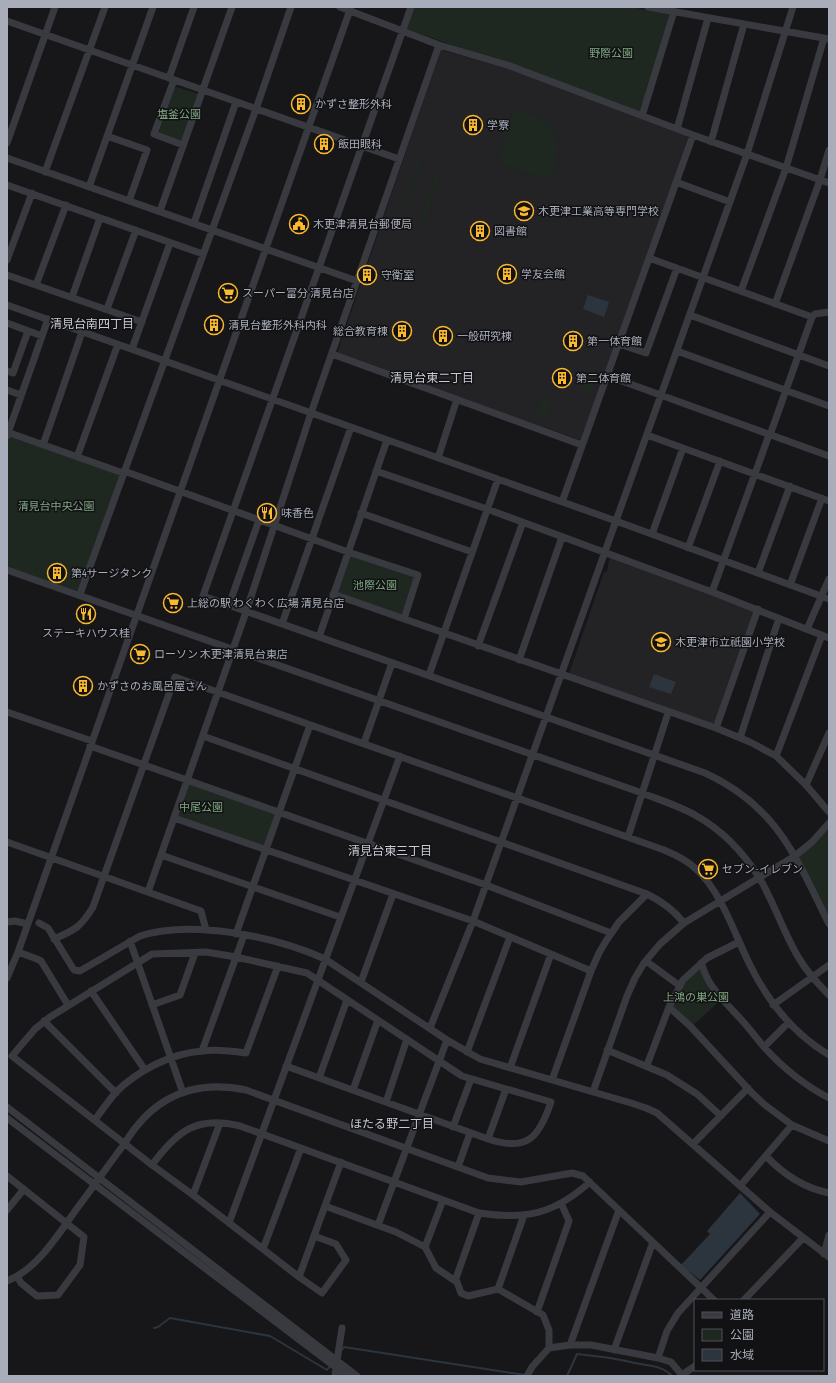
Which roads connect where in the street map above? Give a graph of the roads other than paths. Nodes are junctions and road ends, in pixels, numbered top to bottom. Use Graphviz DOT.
graph roads {
  1 [pos="55,7"];
  2 [pos="106,7"];
  3 [pos="153,7"];
  4 [pos="194,7"];
  5 [pos="232,7"];
  6 [pos="291,7"];
  7 [pos="340,7"];
  8 [pos="411,7"];
  9 [pos="648,7"];
  10 [pos="793,7"];
  11 [pos="350,9"];
  12 [pos="676,10"];
  13 [pos="708,18"];
  14 [pos="7,21"];
  15 [pos="744,24"];
  16 [pos="402,31"];
  17 [pos="785,31"];
  18 [pos="45,34"];
  19 [pos="827,38"];
  20 [pos="439,45"];
  21 [pos="90,50"];
  22 [pos="133,65"];
  23 [pos="172,79"];
  24 [pos="203,90"];
  25 [pos="236,102"];
  26 [pos="256,109"];
  27 [pos="642,116"];
  28 [pos="308,127"];
  29 [pos="676,129"];
  30 [pos="693,135"];
  31 [pos="107,136"];
  32 [pos="711,142"];
  33 [pos="7,143"];
  34 [pos="183,145"];
  35 [pos="362,146"];
  36 [pos="829,150"];
  37 [pos="747,154"];
  38 [pos="7,158"];
  39 [pos="399,159"];
  40 [pos="786,168"];
  41 [pos="45,172"];
  42 [pos="820,180"];
  43 [pos="676,182"];
  44 [pos="829,183"];
  45 [pos="7,184"];
  46 [pos="89,187"];
  47 [pos="32,193"];
  48 [pos="129,201"];
  49 [pos="730,202"];
  50 [pos="66,205"];
  51 [pos="160,211"];
  52 [pos="100,218"];
  53 [pos="194,223"];
  54 [pos="212,229"];
  55 [pos="136,230"];
  56 [pos="170,243"];
  57 [pos="265,248"];
  58 [pos="203,254"];
  59 [pos="650,258"];
  60 [pos="7,260"];
  61 [pos="319,267"];
  62 [pos="677,268"];
  63 [pos="7,275"];
  64 [pos="703,278"];
  65 [pos="357,281"];
  66 [pos="36,285"];
  67 [pos="741,291"];
  68 [pos="72,297"];
  69 [pos="775,304"];
  70 [pos="7,305"];
  71 [pos="107,309"];
  72 [pos="829,312"];
  73 [pos="690,315"];
  74 [pos="812,317"];
  75 [pos="48,319"];
  76 [pos="142,322"];
  77 [pos="7,323"];
  78 [pos="28,331"];
  79 [pos="82,332"];
  80 [pos="42,336"];
  81 [pos="118,344"];
  82 [pos="619,344"];
  83 [pos="132,349"];
  84 [pos="677,351"];
  85 [pos="332,354"];
  86 [pos="800,355"];
  87 [pos="164,361"];
  88 [pos="829,366"];
  89 [pos="7,371"];
  90 [pos="608,376"];
  91 [pos="219,380"];
  92 [pos="7,390"];
  93 [pos="787,391"];
  94 [pos="21,395"];
  95 [pos="661,396"];
  96 [pos="273,399"];
  97 [pos="457,399"];
  98 [pos="829,406"];
  99 [pos="311,413"];
  100 [pos="351,427"];
  101 [pos="7,434"];
  102 [pos="646,435"];
  103 [pos="770,435"];
  104 [pos="387,440"];
  105 [pos="43,445"];
  106 [pos="582,445"];
  107 [pos="683,448"];
  108 [pos="829,456"];
  109 [pos="78,457"];
  110 [pos="438,458"];
  111 [pos="720,461"];
  112 [pos="376,471"];
  113 [pos="124,472"];
  114 [pos="755,474"];
  115 [pos="498,479"];
  116 [pos="790,486"];
  117 [pos="180,491"];
  118 [pos="826,500"];
  119 [pos="562,502"];
  120 [pos="487,509"];
  121 [pos="233,511"];
  122 [pos="361,514"];
  123 [pos="258,520"];
  124 [pos="616,521"];
  125 [pos="523,522"];
  126 [pos="274,526"];
  127 [pos="652,534"];
  128 [pos="562,537"];
  129 [pos="312,539"];
  130 [pos="688,548"];
  131 [pos="348,552"];
  132 [pos="472,552"];
  133 [pos="604,553"];
  134 [pos="723,561"];
  135 [pos="7,570"];
  136 [pos="758,573"];
  137 [pos="829,579"];
  138 [pos="790,585"];
  139 [pos="712,592"];
  140 [pos="80,594"];
  141 [pos="333,594"];
  142 [pos="821,596"];
  143 [pos="829,599"];
  144 [pos="229,605"];
  145 [pos="758,609"];
  146 [pos="246,612"];
  147 [pos="136,615"];
  148 [pos="779,618"];
  149 [pos="404,619"];
  150 [pos="282,624"];
  151 [pos="807,628"];
  152 [pos="444,634"];
  153 [pos="826,636"];
  154 [pos="319,637"];
  155 [pos="478,646"];
  156 [pos="233,649"];
  157 [pos="519,660"];
  158 [pos="392,663"];
  159 [pos="561,674"];
  160 [pos="429,676"];
  161 [pos="218,692"];
  162 [pos="379,701"];
  163 [pos="7,712"];
  164 [pos="668,713"];
  165 [pos="546,716"];
  166 [pos="310,725"];
  167 [pos="716,728"];
  168 [pos="829,733"];
  169 [pos="203,736"];
  170 [pos="740,738"];
  171 [pos="364,743"];
  172 [pos="91,744"];
  173 [pos="532,755"];
  174 [pos="654,755"];
  175 [pos="400,756"];
  176 [pos="776,756"];
  177 [pos="144,765"];
  178 [pos="295,769"];
  179 [pos="187,780"];
  180 [pos="806,785"];
  181 [pos="642,793"];
  182 [pos="517,798"];
  183 [pos="383,800"];
  184 [pos="829,812"];
  185 [pos="279,813"];
  186 [pos="174,818"];
  187 [pos="829,823"];
  188 [pos="628,837"];
  189 [pos="7,842"];
  190 [pos="501,842"];
  191 [pos="368,844"];
  192 [pos="266,850"];
  193 [pos="161,856"];
  194 [pos="795,856"];
  195 [pos="51,858"];
  196 [pos="103,876"];
  197 [pos="760,879"];
  198 [pos="354,880"];
  199 [pos="486,885"];
  200 [pos="253,887"];
  201 [pos="148,892"];
  202 [pos="393,894"];
  203 [pos="647,894"];
  204 [pos="720,901"];
  205 [pos="340,917"];
  206 [pos="472,921"];
  207 [pos="7,922"];
  208 [pos="39,923"];
  209 [pos="684,923"];
  210 [pos="28,924"];
  211 [pos="829,924"];
  212 [pos="206,930"];
  213 [pos="611,933"];
  214 [pos="236,934"];
  215 [pos="244,935"];
  216 [pos="510,937"];
  217 [pos="54,939"];
  218 [pos="130,941"];
  219 [pos="739,942"];
  220 [pos="18,952"];
  221 [pos="195,953"];
  222 [pos="551,954"];
  223 [pos="236,957"];
  224 [pos="325,959"];
  225 [pos="646,961"];
  226 [pos="138,963"];
  227 [pos="701,964"];
  228 [pos="829,965"];
  229 [pos="278,966"];
  230 [pos="591,971"];
  231 [pos="812,977"];
  232 [pos="7,978"];
  233 [pos="318,980"];
  234 [pos="361,982"];
  235 [pos="680,986"];
  236 [pos="91,991"];
  237 [pos="829,995"];
  238 [pos="347,1000"];
  239 [pos="68,1005"];
  240 [pos="152,1005"];
  241 [pos="774,1005"];
  242 [pos="669,1007"];
  243 [pos="378,1020"];
  244 [pos="44,1021"];
  245 [pos="788,1023"];
  246 [pos="430,1028"];
  247 [pos="407,1039"];
  248 [pos="447,1040"];
  249 [pos="764,1047"];
  250 [pos="607,1050"];
  251 [pos="202,1051"];
  252 [pos="467,1052"];
  253 [pos="829,1055"];
  254 [pos="171,1059"];
  255 [pos="439,1060"];
  256 [pos="647,1065"];
  257 [pos="286,1066"];
  258 [pos="510,1068"];
  259 [pos="145,1070"];
  260 [pos="319,1078"];
  261 [pos="471,1078"];
  262 [pos="552,1080"];
  263 [pos="748,1088"];
  264 [pos="506,1089"];
  265 [pos="353,1090"];
  266 [pos="593,1092"];
  267 [pos="116,1093"];
  268 [pos="183,1093"];
  269 [pos="829,1098"];
  270 [pos="274,1100"];
  271 [pos="386,1102"];
  272 [pos="7,1107"];
  273 [pos="419,1114"];
  274 [pos="721,1116"];
  275 [pos="7,1118"];
  276 [pos="95,1120"];
  277 [pos="220,1123"];
  278 [pos="792,1125"];
  279 [pos="453,1127"];
  280 [pos="470,1133"];
  281 [pos="261,1134"];
  282 [pos="488,1139"];
  283 [pos="829,1141"];
  284 [pos="125,1143"];
  285 [pos="693,1144"];
  286 [pos="301,1148"];
  287 [pos="407,1148"];
  288 [pos="766,1156"];
  289 [pos="342,1162"];
  290 [pos="152,1165"];
  291 [pos="458,1167"];
  292 [pos="7,1176"];
  293 [pos="100,1178"];
  294 [pos="394,1182"];
  295 [pos="590,1182"];
  296 [pos="94,1185"];
  297 [pos="740,1186"];
  298 [pos="24,1188"];
  299 [pos="829,1193"];
  300 [pos="193,1195"];
  301 [pos="443,1200"];
  302 [pos="561,1203"];
  303 [pos="325,1206"];
  304 [pos="7,1210"];
  305 [pos="619,1210"];
  306 [pos="770,1212"];
  307 [pos="479,1213"];
  308 [pos="524,1215"];
  309 [pos="67,1223"];
  310 [pos="229,1223"];
  311 [pos="378,1225"];
  312 [pos="829,1235"];
  313 [pos="314,1236"];
  314 [pos="803,1238"];
  315 [pos="653,1242"];
  316 [pos="426,1247"];
  317 [pos="263,1249"];
  318 [pos="827,1255"];
  319 [pos="17,1276"];
  320 [pos="299,1276"];
  321 [pos="455,1280"];
  322 [pos="7,1281"];
  323 [pos="498,1288"];
  324 [pos="702,1288"];
  325 [pos="713,1299"];
  326 [pos="745,1299"];
  327 [pos="537,1312"];
  328 [pos="342,1328"];
  329 [pos="570,1345"];
  330 [pos="549,1348"];
  331 [pos="614,1350"];
  332 [pos="658,1358"];
  333 [pos="337,1364"];
  334 [pos="694,1367"];
  335 [pos="335,1376"];
  336 [pos="347,1376"];
  337 [pos="357,1376"];
  338 [pos="527,1376"];
  1 -- 18 [label="street"];
  2 -- 21 [label="street"];
  3 -- 22 [label="street"];
  4 -- 23 [label="street"];
  5 -- 24 [label="street"];
  6 -- 26 [label="street"];
  7 -- 11 [label="street"];
  8 -- 16 [label="street"];
  9 -- 12 [label="street"];
  10 -- 17 [label="street"];
  11 -- 16 [label="street"];
  11 -- 28 [label="street"];
  12 -- 13 [label="street"];
  12 -- 27 [label="street"];
  13 -- 15 [label="street"];
  13 -- 29 [label="street"];
  14 -- 18 [label="street"];
  15 -- 17 [label="street"];
  15 -- 32 [label="street"];
  16 -- 20 [label="street"];
  16 -- 35 [label="street"];
  17 -- 19 [label="street"];
  17 -- 37 [label="street"];
  18 -- 21 [label="street"];
  18 -- 33 [label="street"];
  19 -- 40 [label="street"];
  20 -- 27 [label="street"];
  20 -- 39 [label="street"];
  21 -- 22 [label="street"];
  21 -- 41 [label="street"];
  22 -- 23 [label="street"];
  22 -- 31 [label="street"];
  23 -- 24 [label="street"];
  23 -- 34 [label="street"];
  24 -- 25 [label="street"];
  24 -- 34 [label="street"];
  25 -- 26 [label="street"];
  25 -- 53 [label="street"];
  26 -- 28 [label="street"];
  26 -- 54 [label="street"];
  27 -- 29 [label="street"];
  28 -- 35 [label="street"];
  28 -- 57 [label="street"];
  29 -- 30 [label="street"];
  30 -- 32 [label="street"];
  30 -- 43 [label="street"];
  31 -- 46 [label="street"];
  31 -- 48 [label="street"];
  32 -- 37 [label="street"];
  34 -- 51 [label="street"];
  35 -- 39 [label="street"];
  35 -- 61 [label="street"];
  36 -- 42 [label="street"];
  37 -- 40 [label="street"];
  37 -- 49 [label="street"];
  38 -- 41 [label="street"];
  39 -- 65 [label="street"];
  40 -- 42 [label="street"];
  40 -- 67 [label="street"];
  41 -- 46 [label="street"];
  42 -- 44 [label="street"];
  42 -- 69 [label="street"];
  43 -- 49 [label="street"];
  43 -- 59 [label="street"];
  45 -- 47 [label="street"];
  46 -- 48 [label="street"];
  47 -- 50 [label="street"];
  47 -- 60 [label="street"];
  48 -- 51 [label="street"];
  49 -- 64 [label="street"];
  50 -- 52 [label="street"];
  50 -- 66 [label="street"];
  51 -- 53 [label="street"];
  52 -- 55 [label="street"];
  52 -- 68 [label="street"];
  53 -- 54 [label="street"];
  54 -- 57 [label="street"];
  54 -- 58 [label="street"];
  55 -- 56 [label="street"];
  55 -- 71 [label="street"];
  56 -- 58 [label="street"];
  56 -- 76 [label="street"];
  57 -- 61 [label="street"];
  57 -- 91 [label="street"];
  58 -- 87 [label="street"];
  59 -- 62 [label="street"];
  59 -- 82 [label="street"];
  61 -- 65 [label="street"];
  61 -- 96 [label="street"];
  62 -- 64 [label="street"];
  62 -- 82 [label="street"];
  63 -- 66 [label="street"];
  64 -- 67 [label="street"];
  64 -- 73 [label="street"];
  65 -- 85 [label="street"];
  66 -- 68 [label="street"];
  67 -- 69 [label="street"];
  68 -- 71 [label="street"];
  69 -- 74 [label="street"];
  70 -- 75 [label="street"];
  71 -- 76 [label="street"];
  72 -- 74 [label="street"];
  73 -- 84 [label="street"];
  73 -- 86 [label="street"];
  74 -- 86 [label="street"];
  75 -- 79 [label="street"];
  75 -- 80 [label="street"];
  76 -- 83 [label="street"];
  77 -- 78 [label="street"];
  78 -- 80 [label="street"];
  78 -- 89 [label="street"];
  79 -- 81 [label="street"];
  79 -- 105 [label="street"];
  80 -- 94 [label="street"];
  81 -- 83 [label="street"];
  81 -- 109 [label="street"];
  82 -- 90 [label="street"];
  83 -- 87 [label="street"];
  84 -- 93 [label="street"];
  84 -- 95 [label="street"];
  85 -- 97 [label="street"];
  85 -- 99 [label="street"];
  86 -- 88 [label="street"];
  86 -- 93 [label="street"];
  87 -- 91 [label="street"];
  87 -- 113 [label="street"];
  90 -- 95 [label="street"];
  90 -- 106 [label="street"];
  91 -- 96 [label="street"];
  91 -- 117 [label="street"];
  92 -- 94 [label="street"];
  93 -- 98 [label="street"];
  93 -- 103 [label="street"];
  94 -- 101 [label="street"];
  95 -- 102 [label="street"];
  95 -- 103 [label="street"];
  96 -- 99 [label="street"];
  96 -- 121 [label="street"];
  97 -- 106 [label="street"];
  97 -- 110 [label="street"];
  99 -- 100 [label="street"];
  99 -- 126 [label="street"];
  100 -- 104 [label="street"];
  100 -- 129 [label="street"];
  101 -- 105 [label="street"];
  102 -- 107 [label="street"];
  102 -- 124 [label="street"];
  103 -- 108 [label="street"];
  103 -- 114 [label="street"];
  104 -- 110 [label="street"];
  104 -- 112 [label="street"];
  105 -- 109 [label="street"];
  106 -- 119 [label="street"];
  107 -- 111 [label="street"];
  107 -- 127 [label="street"];
  109 -- 113 [label="street"];
  110 -- 115 [label="street"];
  111 -- 114 [label="street"];
  111 -- 130 [label="street"];
  112 -- 120 [label="street"];
  112 -- 122 [label="street"];
  113 -- 117 [label="street"];
  113 -- 140 [label="street"];
  114 -- 116 [label="street"];
  114 -- 134 [label="street"];
  115 -- 119 [label="street"];
  115 -- 120 [label="street"];
  116 -- 118 [label="street"];
  116 -- 136 [label="street"];
  117 -- 121 [label="street"];
  117 -- 147 [label="street"];
  118 -- 138 [label="street"];
  119 -- 124 [label="street"];
  120 -- 125 [label="street"];
  120 -- 132 [label="street"];
  121 -- 123 [label="street"];
  121 -- 144 [label="street"];
  122 -- 131 [label="street"];
  122 -- 132 [label="street"];
  123 -- 126 [label="street"];
  123 -- 144 [label="street"];
  124 -- 127 [label="street"];
  124 -- 133 [label="street"];
  125 -- 128 [label="street"];
  125 -- 155 [label="street"];
  126 -- 129 [label="street"];
  126 -- 146 [label="street"];
  127 -- 130 [label="street"];
  128 -- 133 [label="street"];
  128 -- 157 [label="street"];
  129 -- 131 [label="street"];
  129 -- 150 [label="street"];
  130 -- 134 [label="street"];
  131 -- 141 [label="street"];
  131 -- 149 [label="street"];
  132 -- 152 [label="street"];
  133 -- 139 [label="street"];
  133 -- 159 [label="street"];
  134 -- 136 [label="street"];
  134 -- 139 [label="street"];
  135 -- 140 [label="street"];
  136 -- 138 [label="street"];
  137 -- 142 [label="street"];
  138 -- 142 [label="street"];
  139 -- 145 [label="street"];
  140 -- 147 [label="street"];
  141 -- 149 [label="street"];
  141 -- 154 [label="street"];
  142 -- 143 [label="street"];
  142 -- 151 [label="street"];
  144 -- 146 [label="street"];
  145 -- 148 [label="street"];
  145 -- 167 [label="street"];
  146 -- 150 [label="street"];
  146 -- 156 [label="street"];
  147 -- 156 [label="street"];
  147 -- 172 [label="street"];
  148 -- 151 [label="street"];
  148 -- 170 [label="street"];
  149 -- 152 [label="street"];
  150 -- 154 [label="street"];
  151 -- 153 [label="street"];
  152 -- 155 [label="street"];
  152 -- 160 [label="street"];
  153 -- 176 [label="street"];
  154 -- 158 [label="street"];
  155 -- 157 [label="street"];
  156 -- 161 [label="street"];
  156 -- 162 [label="street"];
  157 -- 159 [label="street"];
  158 -- 160 [label="street"];
  158 -- 162 [label="street"];
  159 -- 164 [label="street"];
  159 -- 165 [label="street"];
  160 -- 165 [label="street"];
  161 -- 166 [label="street"];
  161 -- 169 [label="street"];
  161 -- 177 [label="street"];
  162 -- 171 [label="street"];
  162 -- 173 [label="street"];
  163 -- 172 [label="street"];
  164 -- 167 [label="street"];
  164 -- 174 [label="street"];
  165 -- 173 [label="street"];
  165 -- 174 [label="street"];
  166 -- 171 [label="street"];
  166 -- 178 [label="street"];
  167 -- 170 [label="street"];
  168 -- 180 [label="street"];
  169 -- 178 [label="street"];
  169 -- 179 [label="street"];
  170 -- 176 [label="street"];
  171 -- 175 [label="street"];
  172 -- 177 [label="street"];
  172 -- 195 [label="street"];
  173 -- 181 [label="street"];
  173 -- 182 [label="street"];
  174 -- 181 [label="street"];
  174 -- 194 [label="street"];
  175 -- 182 [label="street"];
  175 -- 183 [label="street"];
  176 -- 180 [label="street"];
  177 -- 179 [label="street"];
  177 -- 196 [label="street"];
  178 -- 183 [label="street"];
  178 -- 185 [label="street"];
  179 -- 185 [label="street"];
  179 -- 186 [label="street"];
  180 -- 184 [label="street"];
  181 -- 188 [label="street"];
  181 -- 197 [label="street"];
  182 -- 188 [label="street"];
  182 -- 190 [label="street"];
  183 -- 190 [label="street"];
  183 -- 191 [label="street"];
  185 -- 191 [label="street"];
  185 -- 192 [label="street"];
  186 -- 192 [label="street"];
  186 -- 193 [label="street"];
  187 -- 194 [label="street"];
  188 -- 204 [label="street"];
  189 -- 195 [label="street"];
  190 -- 199 [label="street"];
  190 -- 203 [label="street"];
  191 -- 198 [label="street"];
  191 -- 199 [label="street"];
  192 -- 198 [label="street"];
  192 -- 200 [label="street"];
  193 -- 200 [label="street"];
  193 -- 201 [label="street"];
  194 -- 197 [label="street"];
  194 -- 211 [label="street"];
  195 -- 196 [label="street"];
  195 -- 210 [label="street"];
  196 -- 201 [label="street"];
  196 -- 217 [label="street"];
  197 -- 204 [label="street"];
  197 -- 231 [label="street"];
  198 -- 202 [label="street"];
  198 -- 205 [label="street"];
  199 -- 206 [label="street"];
  199 -- 213 [label="street"];
  200 -- 205 [label="street"];
  200 -- 214 [label="street"];
  201 -- 212 [label="street"];
  202 -- 206 [label="street"];
  202 -- 234 [label="street"];
  203 -- 209 [label="street"];
  203 -- 213 [label="street"];
  204 -- 209 [label="street"];
  204 -- 219 [label="street"];
  205 -- 224 [label="street"];
  206 -- 216 [label="street"];
  206 -- 246 [label="street"];
  207 -- 210 [label="street"];
  208 -- 217 [label="street"];
  209 -- 225 [label="street"];
  210 -- 220 [label="street"];
  212 -- 214 [label="street"];
  212 -- 218 [label="street"];
  213 -- 230 [label="street"];
  214 -- 215 [label="street"];
  215 -- 223 [label="street"];
  215 -- 224 [label="street"];
  216 -- 222 [label="street"];
  216 -- 252 [label="street"];
  217 -- 218 [label="street"];
  218 -- 226 [label="street"];
  219 -- 227 [label="street"];
  219 -- 241 [label="street"];
  220 -- 232 [label="street"];
  220 -- 239 [label="street"];
  221 -- 223 [label="street"];
  221 -- 226 [label="street"];
  221 -- 240 [label="street"];
  222 -- 230 [label="street"];
  222 -- 258 [label="street"];
  223 -- 229 [label="street"];
  223 -- 251 [label="street"];
  224 -- 233 [label="street"];
  224 -- 234 [label="street"];
  225 -- 235 [label="street"];
  225 -- 250 [label="street"];
  226 -- 236 [label="street"];
  226 -- 240 [label="street"];
  227 -- 235 [label="street"];
  227 -- 249 [label="street"];
  228 -- 231 [label="street"];
  229 -- 233 [label="street"];
  229 -- 251 [label="street"];
  230 -- 262 [label="street"];
  231 -- 237 [label="street"];
  231 -- 241 [label="street"];
  233 -- 238 [label="street"];
  233 -- 257 [label="street"];
  234 -- 246 [label="street"];
  235 -- 242 [label="street"];
  236 -- 239 [label="street"];
  236 -- 259 [label="street"];
  238 -- 243 [label="street"];
  238 -- 260 [label="street"];
  239 -- 244 [label="street"];
  240 -- 254 [label="street"];
  241 -- 245 [label="street"];
  242 -- 256 [label="street"];
  242 -- 263 [label="street"];
  243 -- 247 [label="street"];
  243 -- 265 [label="street"];
  244 -- 267 [label="street"];
  244 -- 276 [label="street"];
  245 -- 249 [label="street"];
  245 -- 253 [label="street"];
  246 -- 248 [label="street"];
  247 -- 255 [label="street"];
  247 -- 271 [label="street"];
  248 -- 252 [label="street"];
  248 -- 255 [label="street"];
  249 -- 269 [label="street"];
  250 -- 256 [label="street"];
  250 -- 266 [label="street"];
  251 -- 254 [label="street"];
  252 -- 258 [label="street"];
  254 -- 259 [label="street"];
  254 -- 268 [label="street"];
  255 -- 261 [label="street"];
  255 -- 273 [label="street"];
  256 -- 274 [label="street"];
  257 -- 260 [label="street"];
  257 -- 270 [label="street"];
  258 -- 262 [label="street"];
  259 -- 267 [label="street"];
  260 -- 265 [label="street"];
  261 -- 264 [label="street"];
  261 -- 279 [label="street"];
  262 -- 266 [label="street"];
  263 -- 274 [label="street"];
  263 -- 278 [label="street"];
  264 -- 282 [label="street"];
  264 -- 282 [label="street"];
  265 -- 271 [label="street"];
  266 -- 285 [label="street"];
  267 -- 276 [label="street"];
  268 -- 270 [label="street"];
  268 -- 284 [label="street"];
  270 -- 281 [label="street"];
  270 -- 287 [label="street"];
  271 -- 273 [label="street"];
  272 -- 293 [label="street"];
  273 -- 279 [label="street"];
  273 -- 287 [label="street"];
  274 -- 285 [label="street"];
  275 -- 296 [label="street"];
  276 -- 284 [label="street"];
  277 -- 281 [label="street"];
  277 -- 290 [label="street"];
  277 -- 300 [label="street"];
  278 -- 283 [label="street"];
  278 -- 288 [label="street"];
  279 -- 280 [label="street"];
  280 -- 282 [label="street"];
  280 -- 291 [label="street"];
  281 -- 286 [label="street"];
  281 -- 310 [label="street"];
  284 -- 290 [label="street"];
  284 -- 293 [label="street"];
  285 -- 297 [label="street"];
  286 -- 289 [label="street"];
  286 -- 317 [label="street"];
  287 -- 291 [label="street"];
  287 -- 294 [label="street"];
  288 -- 297 [label="street"];
  288 -- 299 [label="street"];
  289 -- 294 [label="street"];
  289 -- 303 [label="street"];
  290 -- 300 [label="street"];
  291 -- 295 [label="street"];
  292 -- 298 [label="street"];
  293 -- 296 [label="street"];
  293 -- 333 [label="street"];
  294 -- 301 [label="street"];
  294 -- 311 [label="street"];
  295 -- 302 [label="street"];
  295 -- 305 [label="street"];
  296 -- 309 [label="street"];
  296 -- 333 [label="street"];
  297 -- 306 [label="street"];
  298 -- 304 [label="street"];
  298 -- 309 [label="street"];
  300 -- 310 [label="street"];
  301 -- 307 [label="street"];
  301 -- 316 [label="street"];
  302 -- 308 [label="street"];
  302 -- 327 [label="street"];
  303 -- 311 [label="street"];
  303 -- 313 [label="street"];
  305 -- 315 [label="street"];
  305 -- 329 [label="street"];
  306 -- 314 [label="street"];
  306 -- 324 [label="street"];
  307 -- 308 [label="street"];
  307 -- 321 [label="street"];
  308 -- 323 [label="street"];
  309 -- 319 [label="street"];
  309 -- 319 [label="street"];
  310 -- 317 [label="street"];
  311 -- 316 [label="street"];
  312 -- 318 [label="street"];
  313 -- 320 [label="street"];
  313 -- 320 [label="street"];
  314 -- 318 [label="street"];
  314 -- 326 [label="street"];
  315 -- 324 [label="street"];
  315 -- 331 [label="street"];
  316 -- 321 [label="street"];
  317 -- 320 [label="street"];
  319 -- 322 [label="street"];
  321 -- 323 [label="street"];
  323 -- 327 [label="street"];
  324 -- 325 [label="street"];
  324 -- 332 [label="street"];
  327 -- 330 [label="street"];
  328 -- 333 [label="street"];
  329 -- 330 [label="street"];
  329 -- 331 [label="street"];
  330 -- 338 [label="street"];
  331 -- 332 [label="street"];
  332 -- 334 [label="street"];
  333 -- 335 [label="street"];
  333 -- 336 [label="street"];
  333 -- 337 [label="street"];
}
